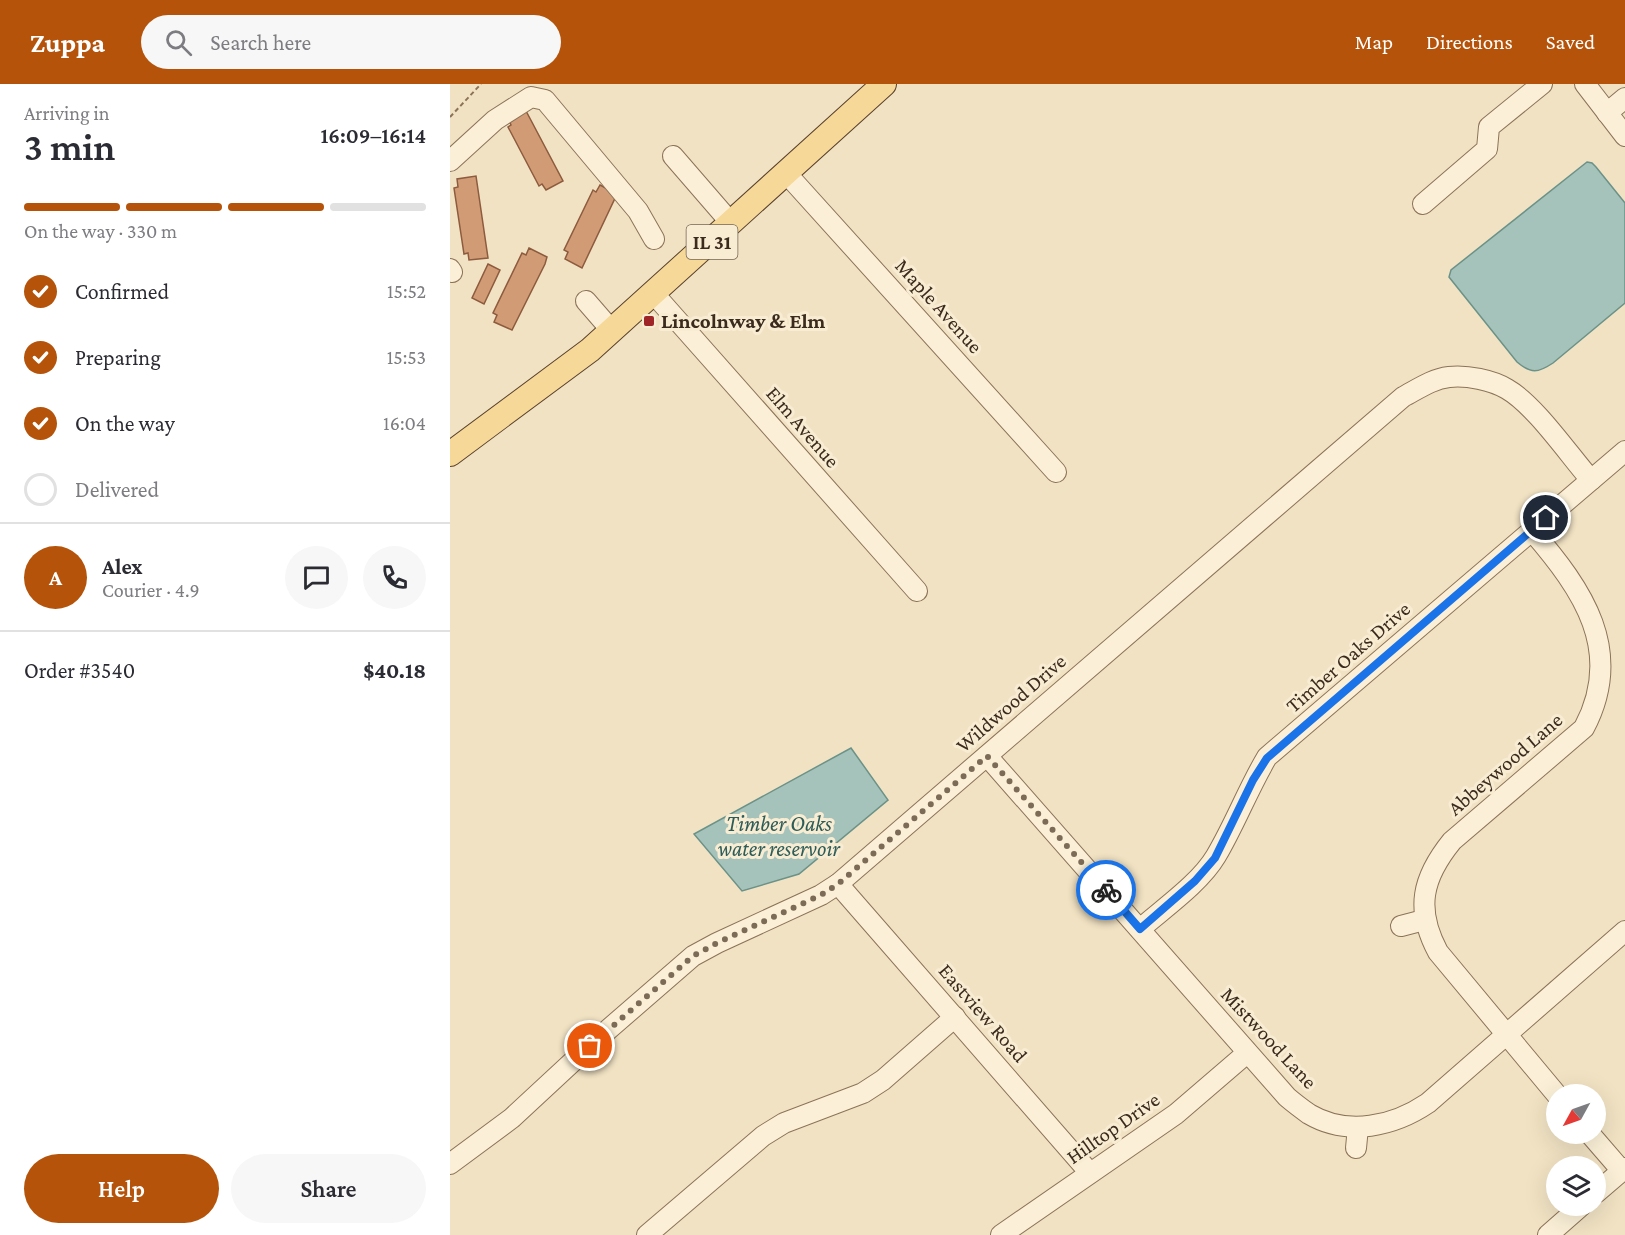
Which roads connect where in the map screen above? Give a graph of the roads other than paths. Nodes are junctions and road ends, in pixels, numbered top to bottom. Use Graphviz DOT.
graph roads {
  1 [pos="884,84"];
  2 [pos="1542,84"];
  3 [pos="1585,84"];
  4 [pos="1625,98"];
  5 [pos="1607,113"];
  6 [pos="1625,136"];
  7 [pos="673,156"];
  8 [pos="450,161"];
  9 [pos="786,173"];
  10 [pos="1423,204"];
  11 [pos="731,223"];
  12 [pos="654,239"];
  13 [pos="654,294"];
  14 [pos="586,301"];
  15 [pos="612,331"];
  16 [pos="1625,451"];
  17 [pos="450,454"];
  18 [pos="1056,472"];
  19 [pos="1591,480"];
  20 [pos="1532,531"];
  21 [pos="917,591"];
  22 [pos="987,756"];
  23 [pos="838,884"];
  24 [pos="1424,920"];
  25 [pos="1401,926"];
  26 [pos="1140,929"];
  27 [pos="1625,931"];
  28 [pos="955,1017"];
  29 [pos="1505,1035"];
  30 [pos="1248,1053"];
  31 [pos="1547,1084"];
  32 [pos="1358,1127"];
  33 [pos="1599,1144"];
  34 [pos="1356,1148"];
  35 [pos="450,1164"];
  36 [pos="1623,1169"];
  37 [pos="1090,1173"];
  38 [pos="1606,1184"];
  39 [pos="1570,1216"];
  40 [pos="647,1235"];
  41 [pos="1001,1235"];
  42 [pos="1548,1235"];
  1 -- 9 [label="main road, IL 31"];
  2 -- 10 [label="street"];
  3 -- 5 [label="street"];
  4 -- 5 [label="street"];
  5 -- 6 [label="street"];
  7 -- 11 [label="street"];
  8 -- 12 [label="street"];
  9 -- 11 [label="main road, IL 31"];
  9 -- 18 [label="street, Maple Avenue"];
  11 -- 13 [label="main road, IL 31"];
  13 -- 15 [label="main road, IL 31"];
  13 -- 21 [label="street, Elm Avenue"];
  14 -- 15 [label="street"];
  15 -- 17 [label="main road, IL 31"];
  16 -- 19 [label="street, Timber Oaks Drive"];
  19 -- 20 [label="street, Timber Oaks Drive"];
  19 -- 22 [label="street, Wildwood Drive"];
  20 -- 24 [label="street, Abbeywood Lane"];
  20 -- 26 [label="street, Timber Oaks Drive"];
  22 -- 23 [label="street, Wildwood Drive"];
  22 -- 26 [label="street, Mistwood Lane"];
  23 -- 28 [label="street, Eastview Road"];
  23 -- 35 [label="street, Wildwood Drive"];
  24 -- 25 [label="street"];
  24 -- 29 [label="street, Abbeywood Lane"];
  26 -- 30 [label="street, Mistwood Lane"];
  27 -- 29 [label="street, Mistwood Lane"];
  28 -- 37 [label="street, Eastview Road"];
  28 -- 40 [label="street"];
  29 -- 31 [label="street, Abbeywood Lane"];
  29 -- 32 [label="street, Mistwood Lane"];
  30 -- 32 [label="street, Mistwood Lane"];
  30 -- 37 [label="street, Hilltop Drive"];
  32 -- 34 [label="street"];
  33 -- 36 [label="street"];
  36 -- 38 [label="street"];
  37 -- 41 [label="street, Hilltop Drive"];
  39 -- 42 [label="street"];
}
